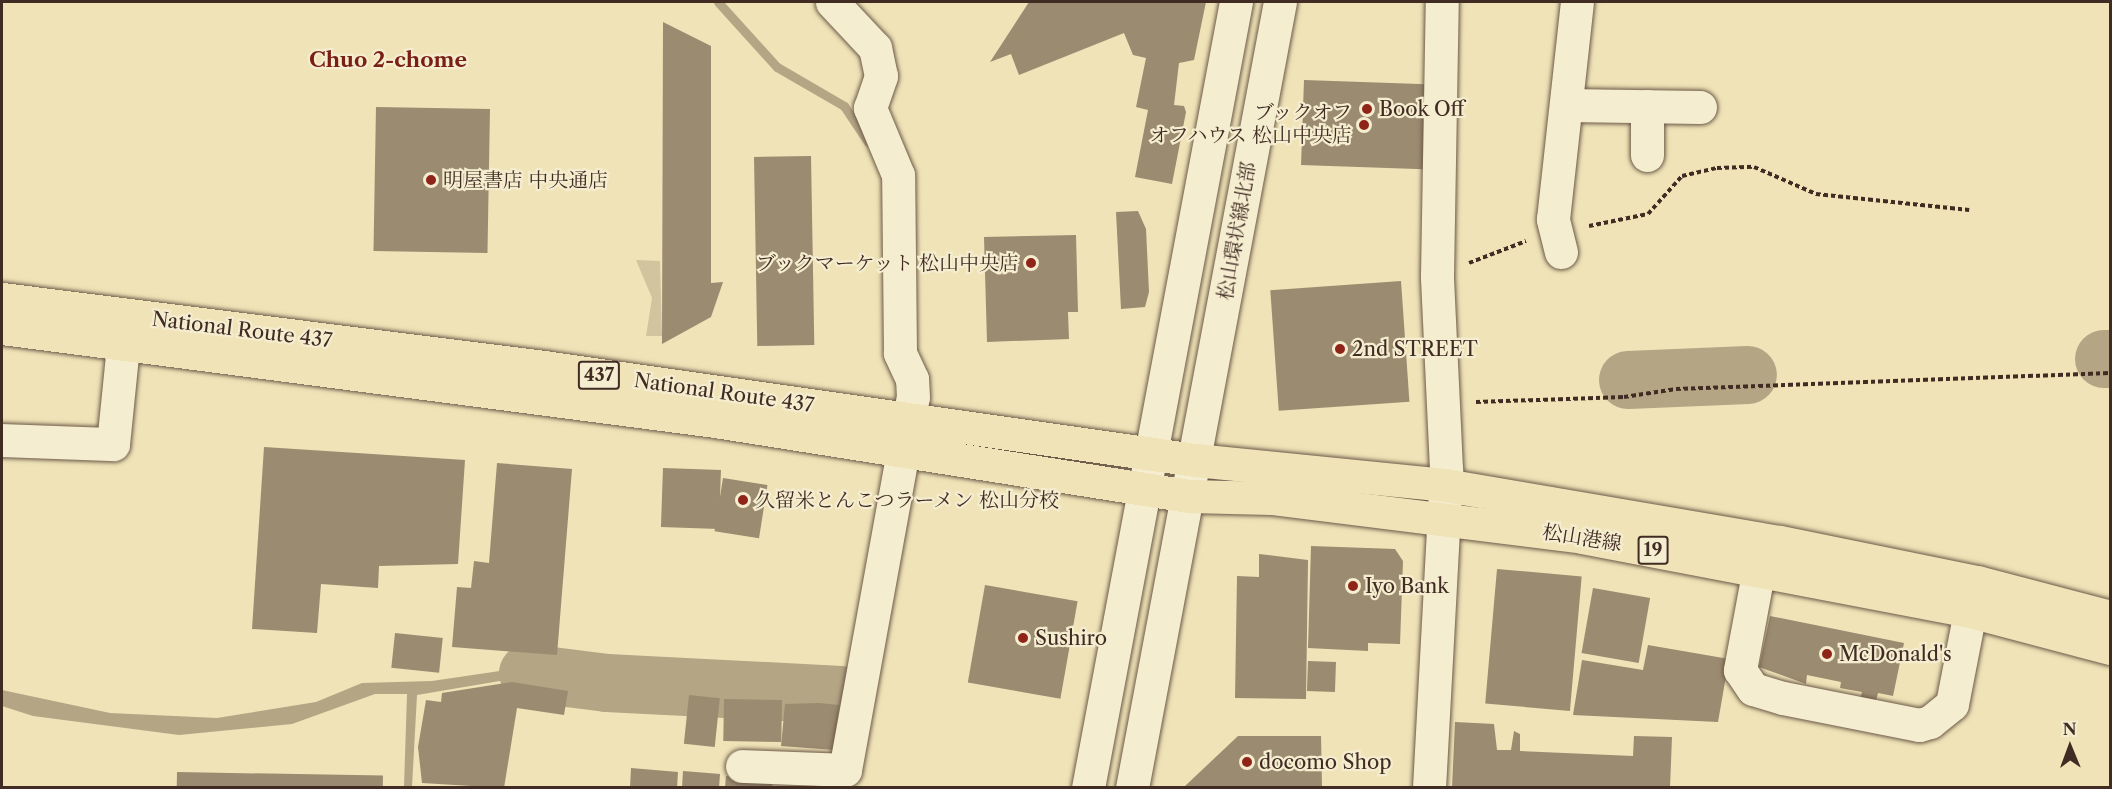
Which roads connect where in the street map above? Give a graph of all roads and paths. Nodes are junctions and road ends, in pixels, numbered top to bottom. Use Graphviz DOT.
graph roads {
  1 [pos="832,2"];
  2 [pos="1236,2"];
  3 [pos="1280,2"];
  4 [pos="1442,2"];
  5 [pos="1577,2"];
  6 [pos="1566,105"];
  7 [pos="1647,106"];
  8 [pos="1700,107"];
  9 [pos="1647,155"];
  10 [pos="1969,210"];
  11 [pos="1559,242"];
  12 [pos="1437,275"];
  13 [pos="2,299"];
  14 [pos="2,328"];
  15 [pos="125,330"];
  16 [pos="2110,373"];
  17 [pos="1442,404"];
  18 [pos="910,420"];
  19 [pos="2,440"];
  20 [pos="901,454"];
  21 [pos="1152,455"];
  22 [pos="1195,460"];
  23 [pos="1146,490"];
  24 [pos="1189,496"];
  25 [pos="1444,501"];
  26 [pos="1759,568"];
  27 [pos="1970,611"];
  28 [pos="2110,617"];
  29 [pos="2110,648"];
  30 [pos="742,766"];
  31 [pos="1088,788"];
  32 [pos="1132,788"];
  33 [pos="1429,788"];
  1 -- 18 [label="street"];
  2 -- 21 [label="street"];
  3 -- 22 [label="street, 松山環状線北部"];
  4 -- 12 [label="street"];
  5 -- 6 [label="street"];
  6 -- 7 [label="street"];
  6 -- 11 [label="street"];
  7 -- 8 [label="street"];
  7 -- 9 [label="street"];
  10 -- 11 [label="path"];
  11 -- 12 [label="path"];
  12 -- 17 [label="street"];
  13 -- 15 [label="main road, National Route 437 / 437"];
  14 -- 15 [label="main road, National Route 437 / 437"];
  15 -- 18 [label="main road, National Route 437 / 437"];
  15 -- 19 [label="street"];
  15 -- 20 [label="main road, National Route 437 / 437"];
  16 -- 17 [label="path"];
  17 -- 25 [label="street"];
  18 -- 20 [label="street"];
  18 -- 21 [label="main road, National Route 437 / 437"];
  20 -- 23 [label="main road, National Route 437 / 437"];
  20 -- 30 [label="street"];
  21 -- 22 [label="main road, National Route 437 / 437"];
  21 -- 23 [label="street"];
  22 -- 24 [label="street, 松山環状線北部"];
  22 -- 25 [label="main road, 松山港線 / 19"];
  23 -- 24 [label="main road, National Route 437 / 437"];
  23 -- 31 [label="street"];
  24 -- 25 [label="main road, 松山港線 / 19"];
  24 -- 32 [label="street, 松山環状線北部"];
  25 -- 26 [label="main road, 松山港線 / 19"];
  25 -- 28 [label="main road, 松山港線 / 19"];
  25 -- 33 [label="street"];
  26 -- 27 [label="main road, 松山港線 / 19"];
  26 -- 27 [label="street"];
  27 -- 29 [label="main road, 松山港線 / 19"];
}
